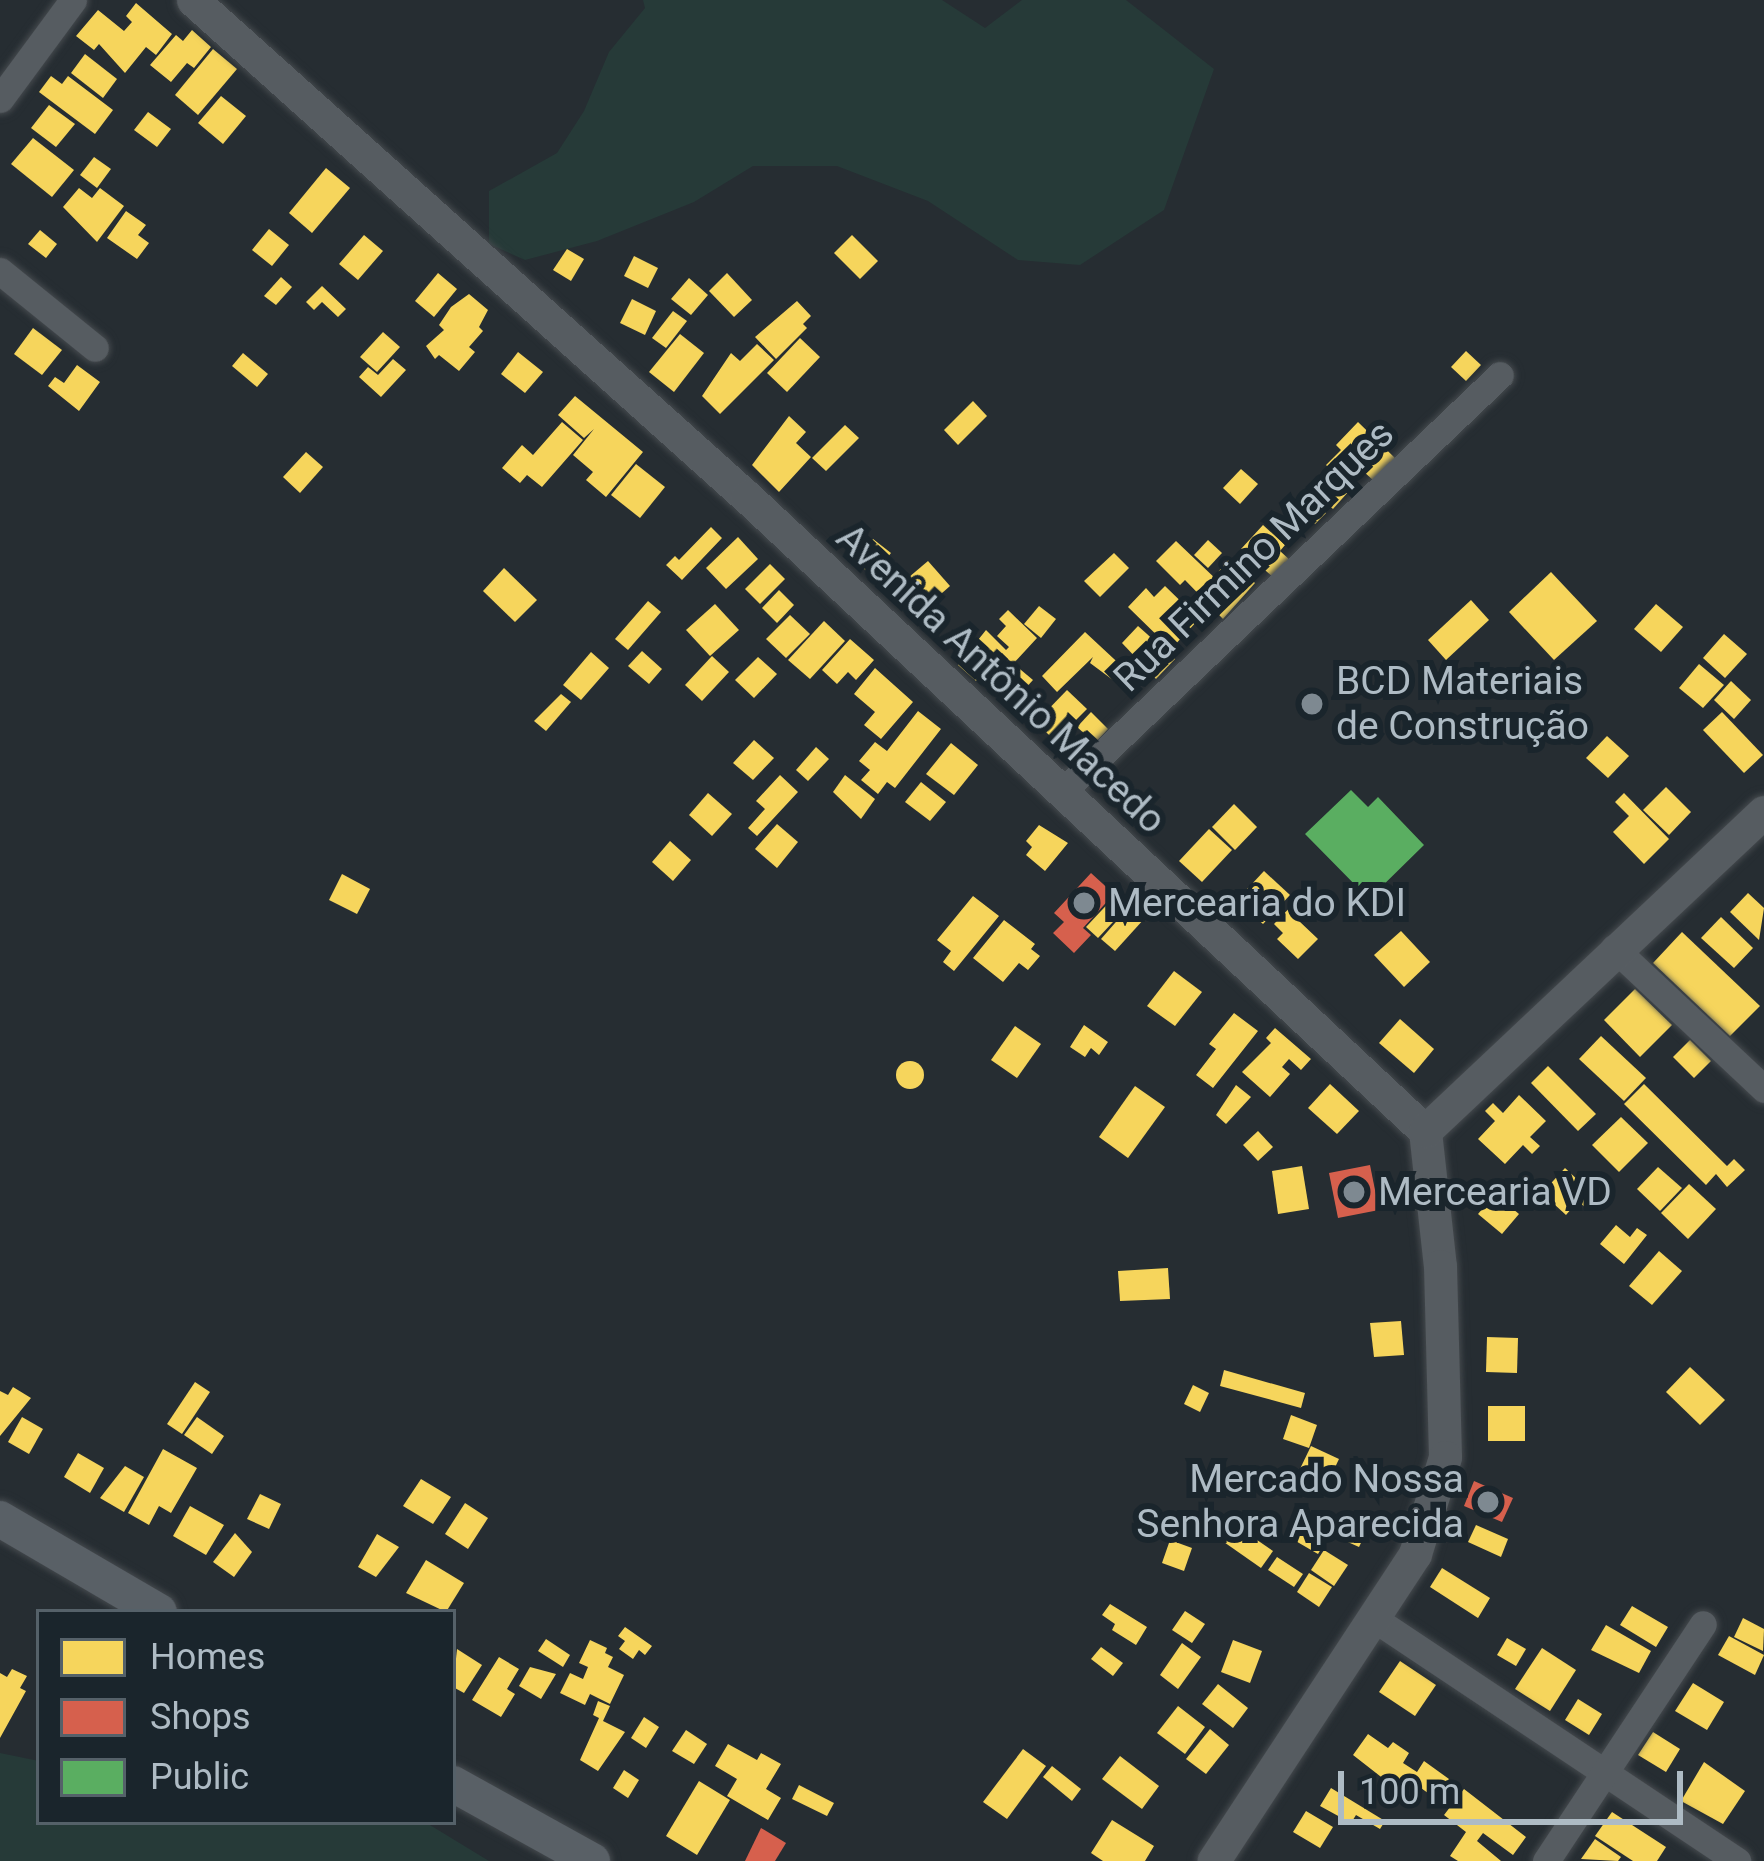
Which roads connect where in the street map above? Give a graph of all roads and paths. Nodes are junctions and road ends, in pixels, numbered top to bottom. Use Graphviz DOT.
graph roads {
  1 [pos="73,0"];
  2 [pos="193,0"];
  3 [pos="0,99"];
  4 [pos="0,271"];
  5 [pos="95,348"];
  6 [pos="1500,375"];
  7 [pos="1061,793"];
  8 [pos="1764,812"];
  9 [pos="1614,948"];
  10 [pos="1764,1089"];
  11 [pos="1424,1131"];
  12 [pos="0,1519"];
  13 [pos="154,1609"];
  14 [pos="1372,1618"];
  15 [pos="1703,1624"];
  16 [pos="1604,1773"];
  17 [pos="456,1786"];
  18 [pos="592,1861"];
  19 [pos="1213,1861"];
  20 [pos="1546,1861"];
  21 [pos="1737,1861"];
  1 -- 3 [label="street"];
  2 -- 7 [label="street, Avenida Antônio Macedo"];
  4 -- 5 [label="street"];
  6 -- 7 [label="street, Rua Firmino Marques"];
  7 -- 11 [label="street, Avenida Antônio Macedo"];
  8 -- 9 [label="street"];
  9 -- 10 [label="street"];
  9 -- 11 [label="street"];
  11 -- 14 [label="street"];
  12 -- 13 [label="main road"];
  14 -- 16 [label="street"];
  14 -- 19 [label="street"];
  15 -- 16 [label="street"];
  16 -- 20 [label="street"];
  16 -- 21 [label="street"];
  17 -- 18 [label="main road"];
}
